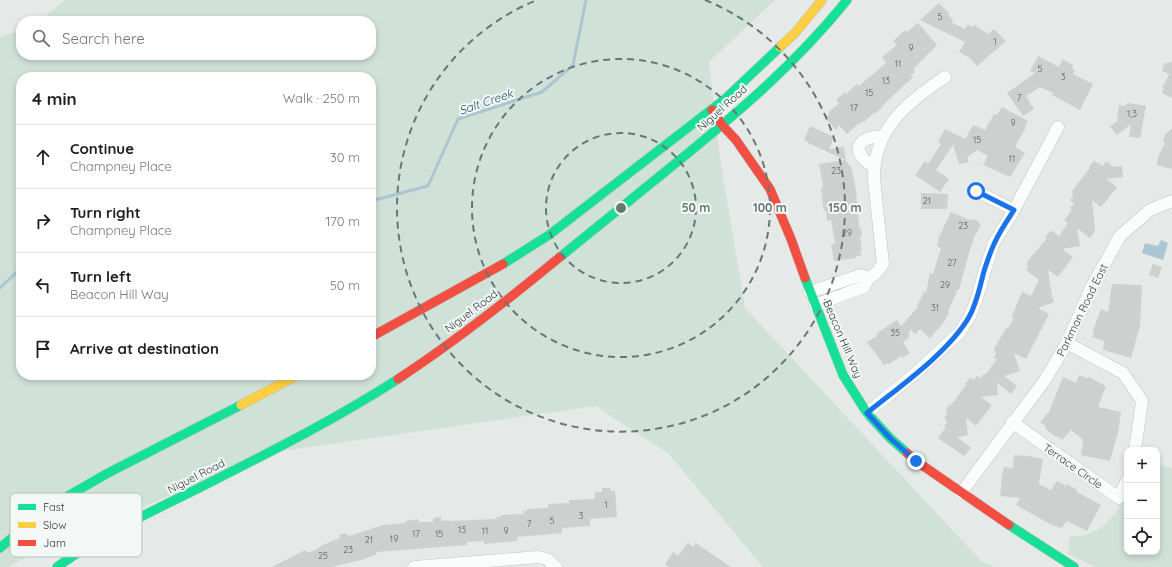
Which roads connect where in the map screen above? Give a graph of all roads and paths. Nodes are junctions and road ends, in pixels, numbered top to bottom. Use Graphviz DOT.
graph roads {
  1 [pos="822,0"];
  2 [pos="847,0"];
  3 [pos="945,77"];
  4 [pos="712,110"];
  5 [pos="722,125"];
  6 [pos="1058,127"];
  7 [pos="883,136"];
  8 [pos="874,166"];
  9 [pos="976,191"];
  10 [pos="1172,201"];
  11 [pos="1014,210"];
  12 [pos="869,278"];
  13 [pos="810,292"];
  14 [pos="814,305"];
  15 [pos="376,334"];
  16 [pos="1067,343"];
  17 [pos="288,380"];
  18 [pos="867,413"];
  19 [pos="1012,422"];
  20 [pos="1135,447"];
  21 [pos="1126,483"];
  22 [pos="73,493"];
  23 [pos="961,493"];
  24 [pos="142,516"];
  25 [pos="10,539"];
  26 [pos="0,548"];
  27 [pos="71,557"];
  28 [pos="555,565"];
  29 [pos="57,567"];
  30 [pos="414,567"];
  31 [pos="1074,567"];
  1 -- 4 [label="main road, Niguel Road"];
  2 -- 5 [label="main road, Niguel Road"];
  3 -- 7 [label="street"];
  4 -- 5 [label="main road, Beacon Hill Way"];
  4 -- 15 [label="main road, Niguel Road"];
  5 -- 13 [label="main road, Beacon Hill Way"];
  5 -- 24 [label="main road, Niguel Road"];
  6 -- 11 [label="street"];
  7 -- 8 [label="street"];
  7 -- 8 [label="street"];
  8 -- 12 [label="street"];
  9 -- 11 [label="street"];
  10 -- 16 [label="street, Parkman Road East"];
  11 -- 18 [label="street"];
  12 -- 13 [label="street"];
  12 -- 14 [label="street"];
  13 -- 14 [label="main road, Beacon Hill Way"];
  14 -- 18 [label="main road, Beacon Hill Way"];
  16 -- 19 [label="street, Parkman Road East"];
  16 -- 20 [label="street"];
  17 -- 22 [label="main road"];
  18 -- 23 [label="main road, Beacon Hill Way"];
  19 -- 21 [label="street, Terrace Circle"];
  19 -- 23 [label="street, Parkman Road East"];
  23 -- 31 [label="main road, Beacon Hill Way"];
  25 -- 26 [label="main road"];
  27 -- 29 [label="main road, Niguel Road"];
  28 -- 30 [label="street"];
}
